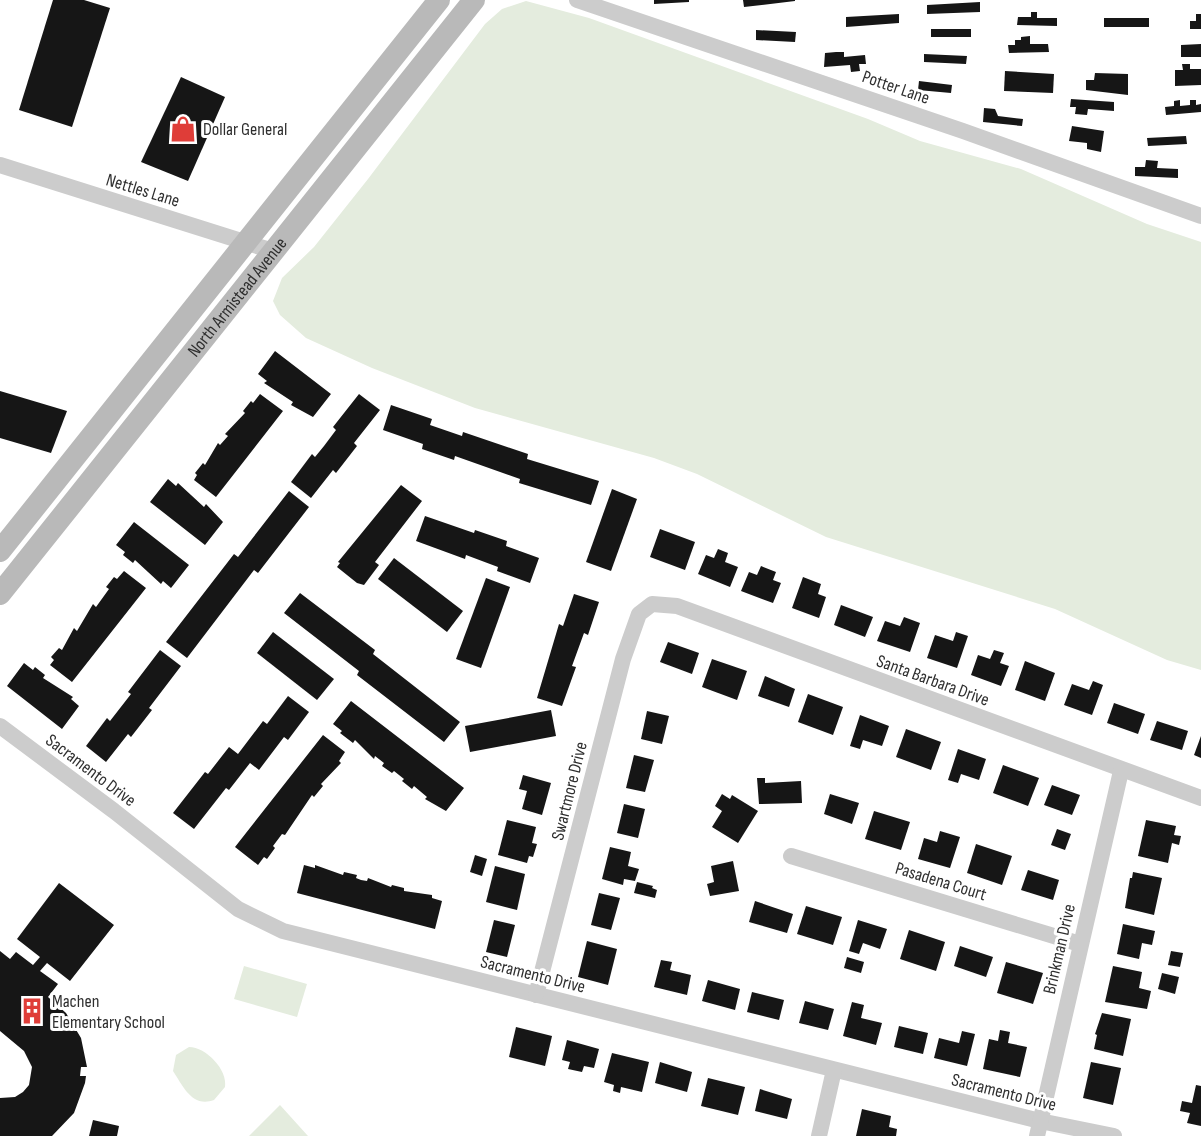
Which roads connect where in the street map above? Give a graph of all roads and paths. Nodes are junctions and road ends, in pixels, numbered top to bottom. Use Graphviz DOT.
graph roads {
  1 [pos="440,0"];
  2 [pos="474,0"];
  3 [pos="577,0"];
  4 [pos="0,165"];
  5 [pos="1201,216"];
  6 [pos="245,242"];
  7 [pos="273,251"];
  8 [pos="0,551"];
  9 [pos="0,594"];
  10 [pos="651,604"];
  11 [pos="0,726"];
  12 [pos="1121,771"];
  13 [pos="1201,798"];
  14 [pos="791,856"];
  15 [pos="1080,944"];
  16 [pos="536,995"];
  17 [pos="834,1070"];
  18 [pos="1038,1129"];
  19 [pos="819,1136"];
  20 [pos="1114,1136"];
  1 -- 6 [label="main road, North Armistead Avenue"];
  2 -- 7 [label="main road, North Armistead Avenue"];
  3 -- 5 [label="street, Potter Lane"];
  4 -- 6 [label="street, Nettles Lane"];
  6 -- 7 [label="street, Nettles Lane"];
  6 -- 8 [label="main road, North Armistead Avenue"];
  7 -- 9 [label="main road, North Armistead Avenue"];
  10 -- 12 [label="street, Santa Barbara Drive"];
  10 -- 16 [label="street, Swartmore Drive"];
  11 -- 16 [label="street, Sacramento Drive"];
  12 -- 13 [label="street, Santa Barbara Drive"];
  12 -- 15 [label="street, Brinkman Drive"];
  14 -- 15 [label="street, Pasadena Court"];
  15 -- 18 [label="street, Brinkman Drive"];
  16 -- 17 [label="street, Sacramento Drive"];
  17 -- 18 [label="street, Sacramento Drive"];
  17 -- 19 [label="street"];
  18 -- 20 [label="street, Sacramento Drive"];
}
